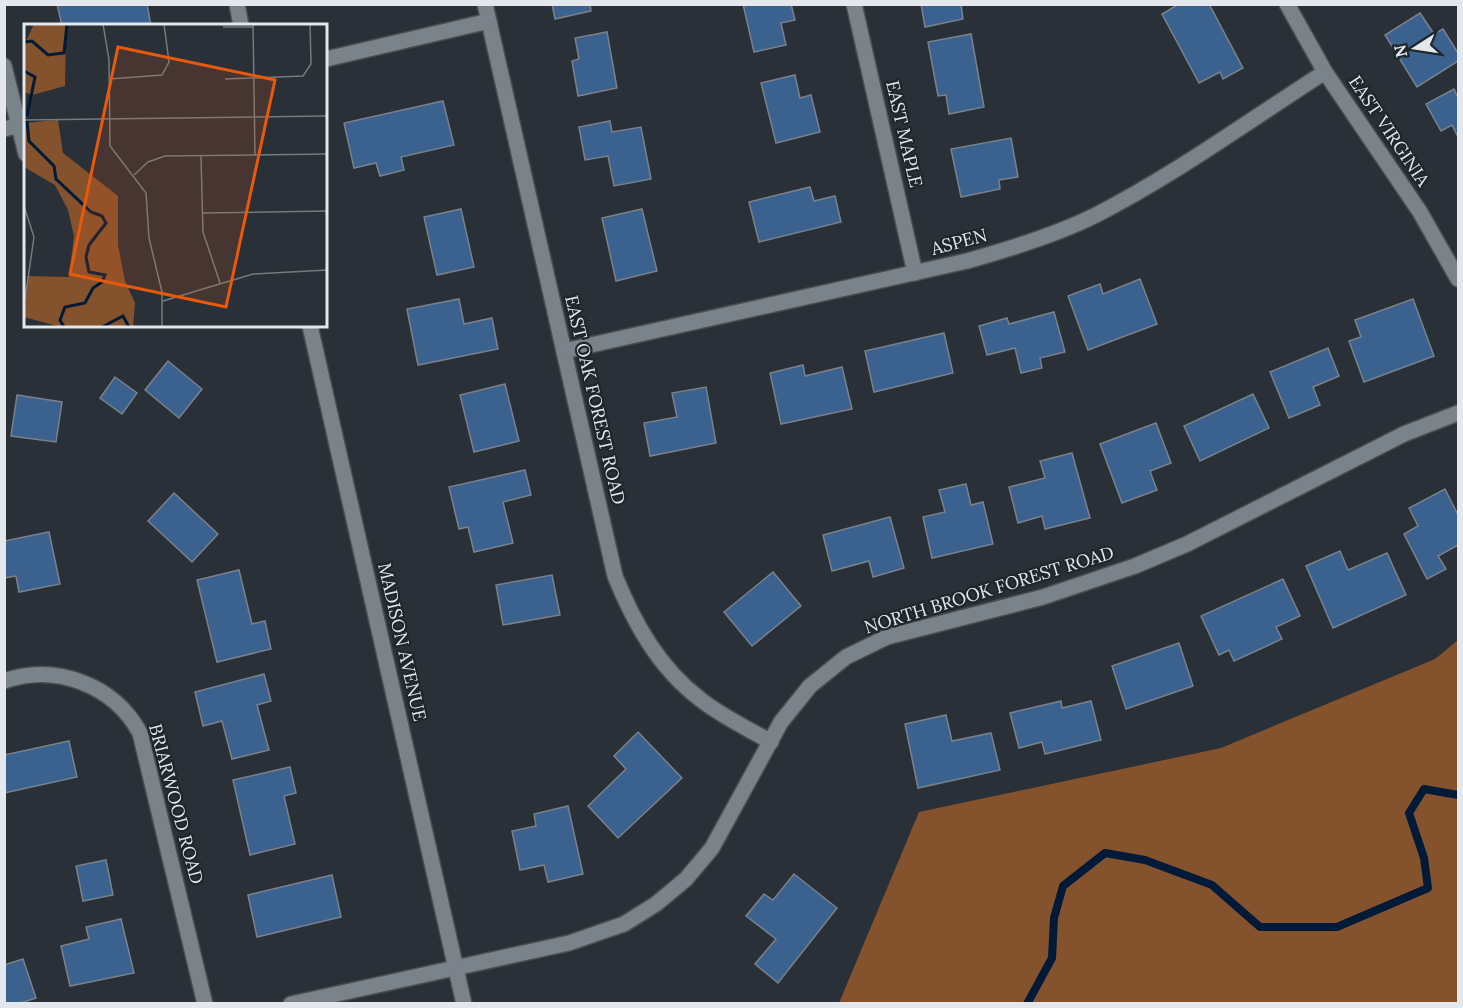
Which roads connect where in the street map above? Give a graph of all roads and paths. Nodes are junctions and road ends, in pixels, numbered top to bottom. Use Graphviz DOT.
graph roads {
  1 [pos="237,4"];
  2 [pos="485,4"];
  3 [pos="854,4"];
  4 [pos="1287,4"];
  5 [pos="489,21"];
  6 [pos="241,24"];
  7 [pos="327,58"];
  8 [pos="4,66"];
  9 [pos="1325,72"];
  10 [pos="16,126"];
  11 [pos="24,148"];
  12 [pos="915,273"];
  13 [pos="1458,279"];
  14 [pos="309,327"];
  15 [pos="564,351"];
  16 [pos="1458,412"];
  17 [pos="4,681"];
  18 [pos="771,742"];
  19 [pos="456,968"];
  20 [pos="205,1004"];
  21 [pos="291,1004"];
  22 [pos="464,1004"];
  1 -- 6 [label="street"];
  2 -- 5 [label="street, EAST OAK FOREST ROAD"];
  3 -- 12 [label="street, EAST MAPLE"];
  4 -- 9 [label="street, EAST VIRGINIA"];
  5 -- 7 [label="street"];
  5 -- 15 [label="street, EAST OAK FOREST ROAD"];
  8 -- 10 [label="street"];
  9 -- 12 [label="street, ASPEN"];
  9 -- 13 [label="street, EAST VIRGINIA"];
  10 -- 11 [label="street"];
  12 -- 15 [label="street, ASPEN"];
  14 -- 19 [label="street, MADISON AVENUE"];
  15 -- 18 [label="street, EAST OAK FOREST ROAD"];
  16 -- 18 [label="street, NORTH BROOK FOREST ROAD"];
  17 -- 20 [label="street, BRIARWOOD ROAD"];
  18 -- 19 [label="street, NORTH BROOK FOREST ROAD"];
  19 -- 21 [label="street, NORTH BROOK FOREST ROAD"];
  19 -- 22 [label="street, MADISON AVENUE"];
}
